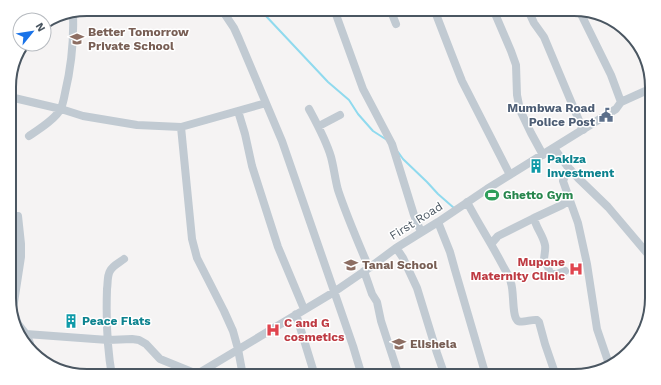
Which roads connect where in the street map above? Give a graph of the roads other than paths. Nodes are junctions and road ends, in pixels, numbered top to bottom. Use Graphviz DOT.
graph roads {
  1 [pos="226,16"];
  2 [pos="337,16"];
  3 [pos="393,16"];
  4 [pos="437,16"];
  5 [pos="496,16"];
  6 [pos="531,16"];
  7 [pos="582,17"];
  8 [pos="72,18"];
  9 [pos="396,24"];
  10 [pos="645,91"];
  11 [pos="16,98"];
  12 [pos="621,102"];
  13 [pos="266,103"];
  14 [pos="61,109"];
  15 [pos="309,109"];
  16 [pos="238,112"];
  17 [pos="340,115"];
  18 [pos="318,126"];
  19 [pos="180,127"];
  20 [pos="583,130"];
  21 [pos="29,136"];
  22 [pos="554,148"];
  23 [pos="543,155"];
  24 [pos="571,170"];
  25 [pos="510,175"];
  26 [pos="570,200"];
  27 [pos="467,202"];
  28 [pos="18,216"];
  29 [pos="534,218"];
  30 [pos="438,222"];
  31 [pos="421,232"];
  32 [pos="492,244"];
  33 [pos="396,248"];
  34 [pos="645,251"];
  35 [pos="124,259"];
  36 [pos="366,270"];
  37 [pos="565,271"];
  38 [pos="16,290"];
  39 [pos="334,292"];
  40 [pos="304,309"];
  41 [pos="296,314"];
  42 [pos="24,331"];
  43 [pos="26,334"];
  44 [pos="27,337"];
  45 [pos="108,340"];
  46 [pos="238,349"];
  47 [pos="608,361"];
  48 [pos="110,369"];
  49 [pos="181,369"];
  50 [pos="205,369"];
  51 [pos="242,369"];
  52 [pos="314,369"];
  53 [pos="360,369"];
  54 [pos="397,369"];
  55 [pos="443,369"];
  56 [pos="484,369"];
  57 [pos="554,369"];
  1 -- 13 [label="street"];
  2 -- 31 [label="street"];
  3 -- 9 [label="street"];
  4 -- 25 [label="street"];
  5 -- 23 [label="street"];
  6 -- 20 [label="street"];
  7 -- 12 [label="street"];
  8 -- 14 [label="street"];
  10 -- 12 [label="street, First Road"];
  11 -- 14 [label="street"];
  12 -- 20 [label="street, First Road"];
  13 -- 16 [label="street"];
  13 -- 39 [label="street"];
  14 -- 19 [label="street"];
  14 -- 21 [label="street"];
  15 -- 18 [label="street"];
  16 -- 19 [label="street"];
  16 -- 40 [label="street"];
  17 -- 18 [label="street"];
  18 -- 36 [label="street"];
  19 -- 46 [label="street"];
  20 -- 22 [label="street, First Road"];
  22 -- 23 [label="street, First Road"];
  22 -- 24 [label="street"];
  23 -- 25 [label="street, First Road"];
  24 -- 26 [label="street"];
  24 -- 34 [label="street"];
  25 -- 27 [label="street, First Road"];
  26 -- 29 [label="street"];
  26 -- 47 [label="street"];
  27 -- 30 [label="street, First Road"];
  27 -- 32 [label="street"];
  28 -- 38 [label="street"];
  29 -- 32 [label="street"];
  29 -- 37 [label="street"];
  30 -- 31 [label="street, First Road"];
  30 -- 56 [label="street"];
  31 -- 33 [label="street, First Road"];
  32 -- 57 [label="street"];
  33 -- 36 [label="street, First Road"];
  33 -- 55 [label="street"];
  35 -- 45 [label="street"];
  36 -- 39 [label="street, First Road"];
  36 -- 54 [label="street"];
  39 -- 40 [label="street, First Road"];
  39 -- 53 [label="street"];
  40 -- 41 [label="street, First Road"];
  41 -- 46 [label="street, First Road"];
  41 -- 52 [label="street"];
  42 -- 43 [label="street"];
  43 -- 44 [label="street"];
  43 -- 45 [label="street"];
  45 -- 48 [label="street"];
  45 -- 49 [label="street"];
  46 -- 50 [label="street, First Road"];
  46 -- 51 [label="street"];
}
